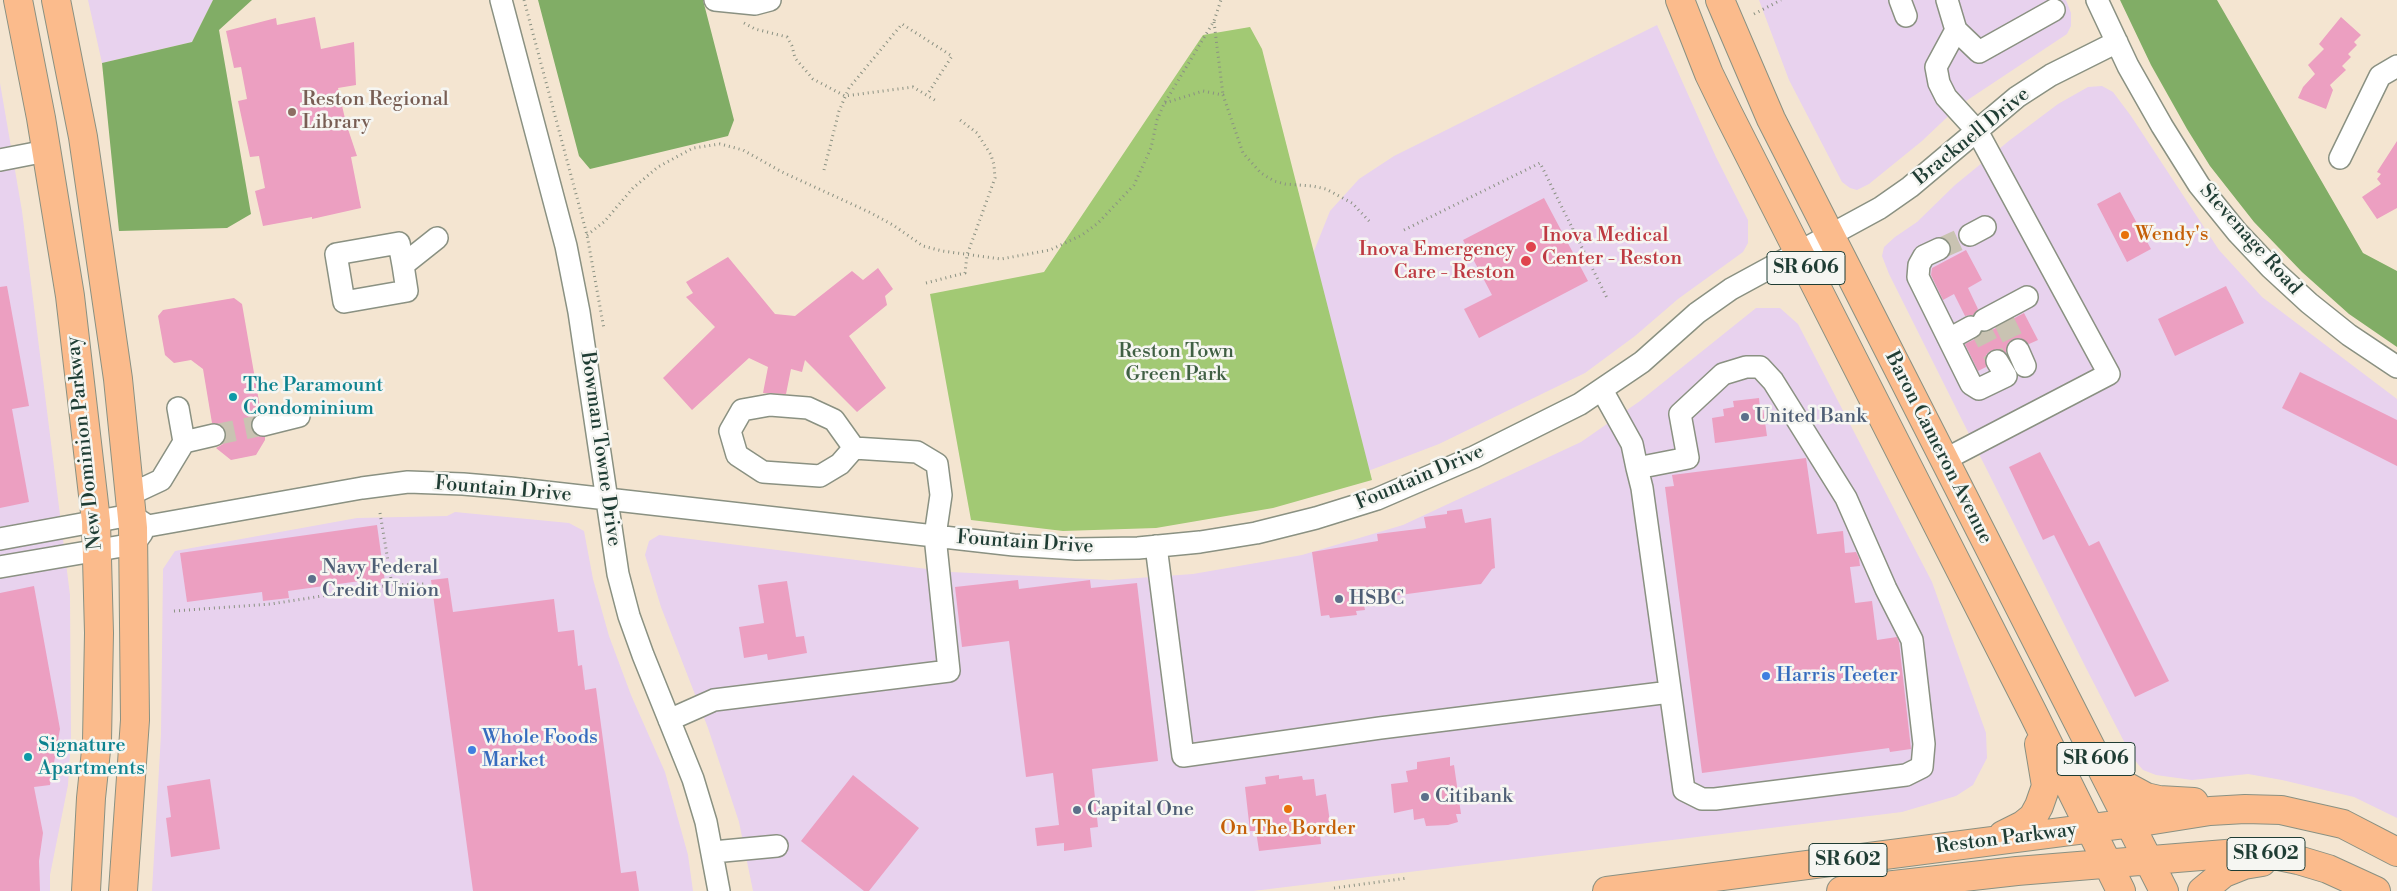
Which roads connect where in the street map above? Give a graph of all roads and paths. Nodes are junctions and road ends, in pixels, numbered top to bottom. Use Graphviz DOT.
graph roads {
  1 [pos="18,0"];
  2 [pos="56,0"];
  3 [pos="501,0"];
  4 [pos="524,0"];
  5 [pos="715,0"];
  6 [pos="770,0"];
  7 [pos="1221,0"];
  8 [pos="1680,0"];
  9 [pos="1720,0"];
  10 [pos="1781,0"];
  11 [pos="1947,0"];
  12 [pos="2098,0"];
  13 [pos="740,3"];
  14 [pos="2054,10"];
  15 [pos="1754,14"];
  16 [pos="1214,21"];
  17 [pos="1956,30"];
  18 [pos="2117,42"];
  19 [pos="2397,66"];
  20 [pos="927,95"];
  21 [pos="1223,95"];
  22 [pos="845,96"];
  23 [pos="938,102"];
  24 [pos="1164,104"];
  25 [pos="960,120"];
  26 [pos="1977,131"];
  27 [pos="46,151"];
  28 [pos="2340,158"];
  29 [pos="0,160"];
  30 [pos="824,170"];
  31 [pos="1370,222"];
  32 [pos="1572,229"];
  33 [pos="1404,230"];
  34 [pos="1563,234"];
  35 [pos="587,235"];
  36 [pos="1830,236"];
  37 [pos="437,238"];
  38 [pos="1939,249"];
  39 [pos="1798,253"];
  40 [pos="967,255"];
  41 [pos="403,265"];
  42 [pos="926,283"];
  43 [pos="2027,298"];
  44 [pos="1608,300"];
  45 [pos="604,329"];
  46 [pos="1949,340"];
  47 [pos="1997,361"];
  48 [pos="2397,367"];
  49 [pos="1602,390"];
  50 [pos="178,408"];
  51 [pos="299,416"];
  52 [pos="263,425"];
  53 [pos="214,435"];
  54 [pos="184,442"];
  55 [pos="854,448"];
  56 [pos="1944,460"];
  57 [pos="1637,468"];
  58 [pos="607,500"];
  59 [pos="380,513"];
  60 [pos="135,520"];
  61 [pos="96,521"];
  62 [pos="935,536"];
  63 [pos="0,539"];
  64 [pos="1156,546"];
  65 [pos="97,550"];
  66 [pos="0,567"];
  67 [pos="426,584"];
  68 [pos="392,585"];
  69 [pos="174,611"];
  70 [pos="1670,692"];
  71 [pos="2033,713"];
  72 [pos="669,720"];
  73 [pos="2096,758"];
  74 [pos="2245,809"];
  75 [pos="2130,823"];
  76 [pos="2089,828"];
  77 [pos="1984,842"];
  78 [pos="777,846"];
  79 [pos="713,852"];
  80 [pos="2397,852"];
  81 [pos="2288,858"];
  82 [pos="2149,861"];
  83 [pos="2106,862"];
  84 [pos="1408,878"];
  85 [pos="1334,888"];
  86 [pos="86,891"];
  87 [pos="123,891"];
  88 [pos="719,891"];
  89 [pos="1607,891"];
  90 [pos="1841,891"];
  91 [pos="2121,891"];
  92 [pos="2164,891"];
  93 [pos="2202,891"];
  94 [pos="2376,891"];
  1 -- 27 [label="main road, New Dominion Parkway"];
  2 -- 60 [label="main road, New Dominion Parkway"];
  3 -- 58 [label="street, Bowman Towne Drive"];
  4 -- 35 [label="path"];
  5 -- 13 [label="street"];
  6 -- 13 [label="street"];
  7 -- 16 [label="path"];
  8 -- 39 [label="main road, Baron Cameron Avenue / SR 606"];
  9 -- 36 [label="main road, Baron Cameron Avenue / SR 606"];
  10 -- 15 [label="path"];
  11 -- 17 [label="street"];
  12 -- 18 [label="street, Stevenage Road"];
  13 -- 22 [label="path"];
  14 -- 17 [label="street"];
  16 -- 21 [label="path"];
  16 -- 24 [label="path"];
  17 -- 26 [label="street"];
  18 -- 26 [label="street, Bracknell Drive"];
  18 -- 48 [label="street, Stevenage Road"];
  19 -- 28 [label="street"];
  20 -- 22 [label="path"];
  20 -- 22 [label="path"];
  20 -- 23 [label="path"];
  21 -- 24 [label="path"];
  21 -- 31 [label="path"];
  22 -- 30 [label="path"];
  24 -- 40 [label="path"];
  25 -- 40 [label="path"];
  26 -- 36 [label="street, Bracknell Drive"];
  26 -- 56 [label="street"];
  27 -- 29 [label="street"];
  27 -- 61 [label="main road, New Dominion Parkway"];
  32 -- 33 [label="path"];
  32 -- 34 [label="path"];
  32 -- 44 [label="path"];
  35 -- 40 [label="path"];
  35 -- 45 [label="path"];
  36 -- 39 [label="street, Fountain Drive"];
  36 -- 56 [label="main road, Baron Cameron Avenue / SR 606"];
  37 -- 41 [label="street"];
  38 -- 46 [label="street"];
  39 -- 49 [label="street, Fountain Drive"];
  39 -- 71 [label="main road, Baron Cameron Avenue / SR 606"];
  40 -- 42 [label="path"];
  43 -- 46 [label="street"];
  46 -- 47 [label="street"];
  49 -- 57 [label="street"];
  49 -- 64 [label="street, Fountain Drive"];
  50 -- 54 [label="street"];
  51 -- 52 [label="street"];
  53 -- 54 [label="street"];
  54 -- 60 [label="street"];
  55 -- 55 [label="street"];
  55 -- 62 [label="street"];
  56 -- 73 [label="main road, Baron Cameron Avenue / SR 606"];
  57 -- 70 [label="street"];
  57 -- 70 [label="street"];
  58 -- 60 [label="street, Fountain Drive"];
  58 -- 62 [label="street, Fountain Drive"];
  58 -- 72 [label="street, Bowman Towne Drive"];
  59 -- 68 [label="path"];
  60 -- 61 [label="street, Fountain Drive"];
  60 -- 65 [label="street, Fountain Drive"];
  60 -- 87 [label="main road, New Dominion Parkway"];
  61 -- 63 [label="street, Fountain Drive"];
  61 -- 65 [label="main road, New Dominion Parkway"];
  62 -- 64 [label="street, Fountain Drive"];
  62 -- 72 [label="street"];
  64 -- 70 [label="street"];
  65 -- 66 [label="street, Fountain Drive"];
  65 -- 86 [label="main road, New Dominion Parkway"];
  67 -- 68 [label="path"];
  68 -- 69 [label="path"];
  71 -- 76 [label="main road, Baron Cameron Avenue / SR 606"];
  71 -- 77 [label="main road"];
  72 -- 79 [label="street, Bowman Towne Drive"];
  73 -- 74 [label="main road"];
  73 -- 75 [label="main road, Baron Cameron Avenue / SR 606"];
  74 -- 75 [label="main road, Reston Parkway / SR 602"];
  74 -- 80 [label="main road, Reston Parkway / SR 602"];
  75 -- 76 [label="main road, Reston Parkway / SR 602"];
  75 -- 82 [label="main road, Baron Cameron Avenue / SR 606"];
  76 -- 77 [label="main road, Reston Parkway / SR 602"];
  76 -- 83 [label="main road, Baron Cameron Avenue / SR 606"];
  77 -- 89 [label="main road, Reston Parkway / SR 602"];
  78 -- 79 [label="street"];
  79 -- 88 [label="street, Bowman Towne Drive"];
  81 -- 82 [label="main road, Reston Parkway / SR 602"];
  81 -- 93 [label="main road"];
  81 -- 94 [label="main road, Reston Parkway / SR 602"];
  82 -- 83 [label="main road, Reston Parkway / SR 602"];
  82 -- 92 [label="main road, Baron Cameron Avenue / SR 606"];
  83 -- 90 [label="main road, Reston Parkway / SR 602"];
  83 -- 91 [label="main road, Baron Cameron Avenue / SR 606"];
  84 -- 85 [label="path"];
}
